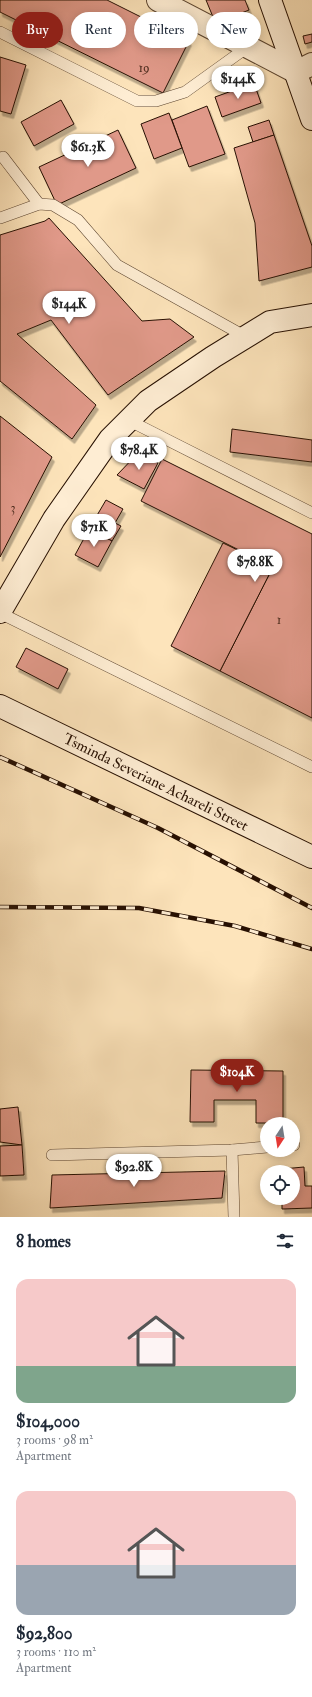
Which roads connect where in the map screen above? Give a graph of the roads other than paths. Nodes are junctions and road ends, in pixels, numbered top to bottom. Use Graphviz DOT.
graph roads {
  1 [pos="158,0"];
  2 [pos="270,0"];
  3 [pos="206,24"];
  4 [pos="0,32"];
  5 [pos="246,48"];
  6 [pos="254,48"];
  7 [pos="304,68"];
  8 [pos="312,119"];
  9 [pos="4,157"];
  10 [pos="39,204"];
  11 [pos="0,218"];
  12 [pos="312,315"];
  13 [pos="246,337"];
  14 [pos="128,420"];
  15 [pos="312,513"];
  16 [pos="0,613"];
  17 [pos="0,706"];
  18 [pos="312,767"];
  19 [pos="312,858"];
  20 [pos="260,1148"];
  21 [pos="232,1150"];
  22 [pos="52,1155"];
  23 [pos="234,1217"];
  1 -- 3 [label="main road"];
  2 -- 7 [label="main road"];
  4 -- 5 [label="lane"];
  6 -- 7 [label="main road"];
  7 -- 8 [label="main road"];
  9 -- 10 [label="lane"];
  10 -- 11 [label="lane"];
  10 -- 13 [label="lane"];
  12 -- 13 [label="main road"];
  13 -- 14 [label="main road"];
  14 -- 15 [label="lane"];
  14 -- 16 [label="main road"];
  16 -- 18 [label="lane"];
  17 -- 19 [label="main road, Tsminda Severiane Achareli Street"];
  20 -- 21 [label="lane"];
  21 -- 22 [label="lane"];
  21 -- 23 [label="lane"];
}
